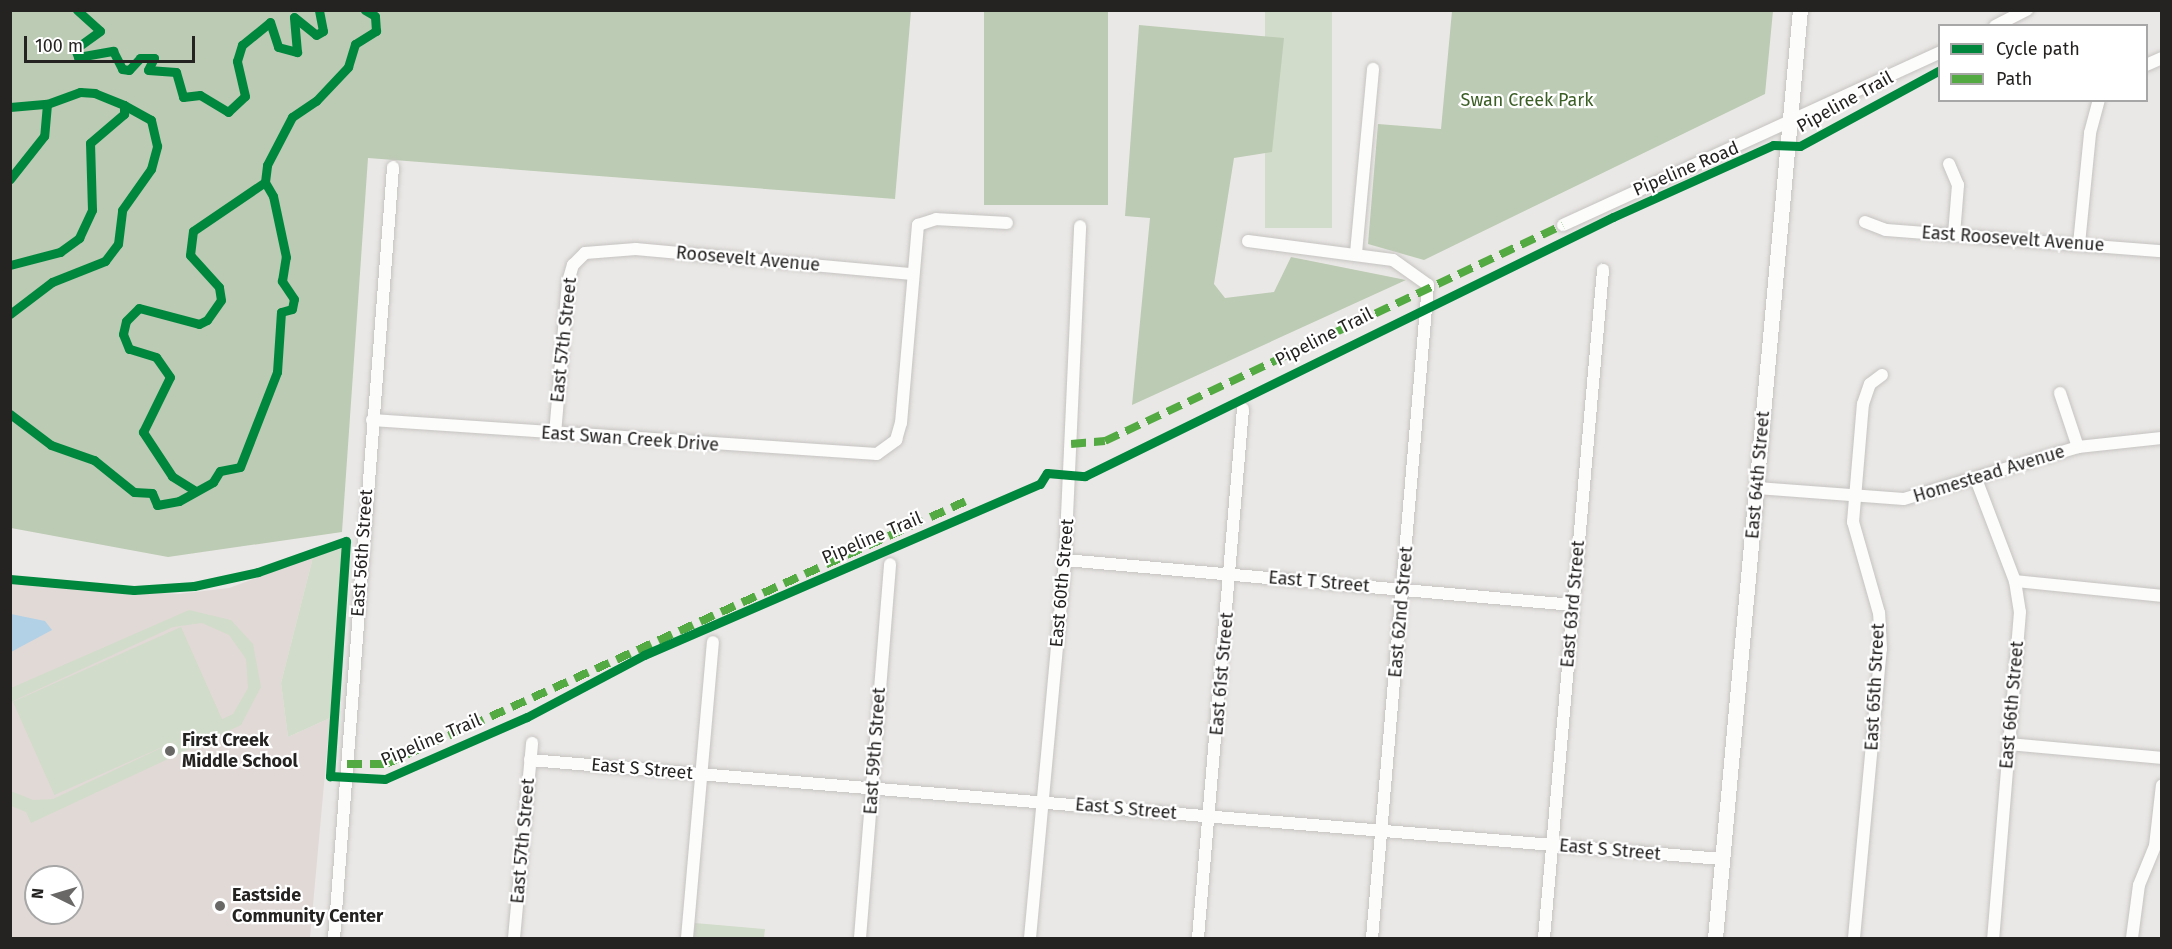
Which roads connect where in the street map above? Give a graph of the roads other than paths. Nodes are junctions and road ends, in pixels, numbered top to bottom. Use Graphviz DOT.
graph roads {
  1 [pos="1800,10"];
  2 [pos="2027,10"];
  3 [pos="1999,24"];
  4 [pos="1938,53"];
  5 [pos="1373,69"];
  6 [pos="2098,102"];
  7 [pos="1790,124"];
  8 [pos="1949,164"];
  9 [pos="393,167"];
  10 [pos="1865,222"];
  11 [pos="1007,223"];
  12 [pos="1563,225"];
  13 [pos="1080,226"];
  14 [pos="1954,235"];
  15 [pos="1248,241"];
  16 [pos="2079,244"];
  17 [pos="2162,251"];
  18 [pos="585,253"];
  19 [pos="1356,253"];
  20 [pos="1603,270"];
  21 [pos="912,274"];
  22 [pos="1882,375"];
  23 [pos="2060,393"];
  24 [pos="1243,409"];
  25 [pos="372,420"];
  26 [pos="555,434"];
  27 [pos="2162,438"];
  28 [pos="2078,447"];
  29 [pos="1976,479"];
  30 [pos="1757,489"];
  31 [pos="1855,497"];
  32 [pos="1065,560"];
  33 [pos="890,564"];
  34 [pos="1230,574"];
  35 [pos="2015,580"];
  36 [pos="1403,590"];
  37 [pos="2162,596"];
  38 [pos="1573,605"];
  39 [pos="713,642"];
  40 [pos="532,743"];
  41 [pos="2009,744"];
  42 [pos="2162,758"];
  43 [pos="530,760"];
  44 [pos="702,774"];
  45 [pos="2162,785"];
  46 [pos="873,788"];
  47 [pos="1042,802"];
  48 [pos="1209,816"];
  49 [pos="1382,831"];
  50 [pos="1552,845"];
  51 [pos="1722,859"];
  52 [pos="334,939"];
  53 [pos="514,939"];
  54 [pos="687,939"];
  55 [pos="860,939"];
  56 [pos="1030,939"];
  57 [pos="1198,939"];
  58 [pos="1372,939"];
  59 [pos="1544,939"];
  60 [pos="1715,939"];
  61 [pos="1854,939"];
  62 [pos="1993,939"];
  63 [pos="2132,939"];
  1 -- 7 [label="street, East 64th Street"];
  2 -- 3 [label="street"];
  4 -- 7 [label="street, Pipeline Road"];
  5 -- 19 [label="street"];
  6 -- 16 [label="street"];
  7 -- 12 [label="street, Pipeline Road"];
  7 -- 30 [label="street, East 64th Street"];
  8 -- 14 [label="street"];
  9 -- 25 [label="street, East 56th Street"];
  10 -- 14 [label="street, East Roosevelt Avenue"];
  11 -- 21 [label="street"];
  13 -- 32 [label="street, East 60th Street"];
  14 -- 16 [label="street, East Roosevelt Avenue"];
  15 -- 19 [label="street"];
  16 -- 17 [label="street, East Roosevelt Avenue"];
  18 -- 21 [label="street, Roosevelt Avenue"];
  18 -- 26 [label="street, East 57th Street"];
  19 -- 36 [label="street, East 62nd Street"];
  20 -- 38 [label="street, East 63rd Street"];
  21 -- 26 [label="street, East Swan Creek Drive"];
  22 -- 31 [label="street, East 65th Street"];
  23 -- 28 [label="street, Homestead Avenue"];
  24 -- 34 [label="street, East 61st Street"];
  25 -- 26 [label="street, East Swan Creek Drive"];
  25 -- 52 [label="street, East 56th Street"];
  27 -- 28 [label="street, Homestead Avenue"];
  28 -- 29 [label="street, Homestead Avenue"];
  29 -- 31 [label="street, Homestead Avenue"];
  29 -- 35 [label="street, East 66th Street"];
  30 -- 31 [label="street, Homestead Avenue"];
  30 -- 51 [label="street, East 64th Street"];
  31 -- 61 [label="street, East 65th Street"];
  32 -- 34 [label="street, East T Street"];
  32 -- 47 [label="street, East 60th Street"];
  33 -- 46 [label="street, East 59th Street"];
  34 -- 36 [label="street, East T Street"];
  34 -- 48 [label="street, East 61st Street"];
  35 -- 37 [label="street"];
  35 -- 41 [label="street, East 66th Street"];
  36 -- 38 [label="street, East T Street"];
  36 -- 49 [label="street, East 62nd Street"];
  38 -- 50 [label="street, East 63rd Street"];
  39 -- 44 [label="street"];
  40 -- 43 [label="street, East 57th Street"];
  41 -- 42 [label="street"];
  41 -- 62 [label="street, East 66th Street"];
  43 -- 44 [label="street, East S Street"];
  43 -- 53 [label="street, East 57th Street"];
  44 -- 46 [label="street, East S Street"];
  44 -- 54 [label="street"];
  45 -- 63 [label="street"];
  46 -- 47 [label="street, East S Street"];
  46 -- 55 [label="street, East 59th Street"];
  47 -- 48 [label="street, East S Street"];
  47 -- 56 [label="street, East 60th Street"];
  48 -- 49 [label="street, East S Street"];
  48 -- 57 [label="street, East 61st Street"];
  49 -- 50 [label="street, East S Street"];
  49 -- 58 [label="street, East 62nd Street"];
  50 -- 51 [label="street, East S Street"];
  50 -- 59 [label="street, East 63rd Street"];
  51 -- 60 [label="street, East 64th Street"];
}
